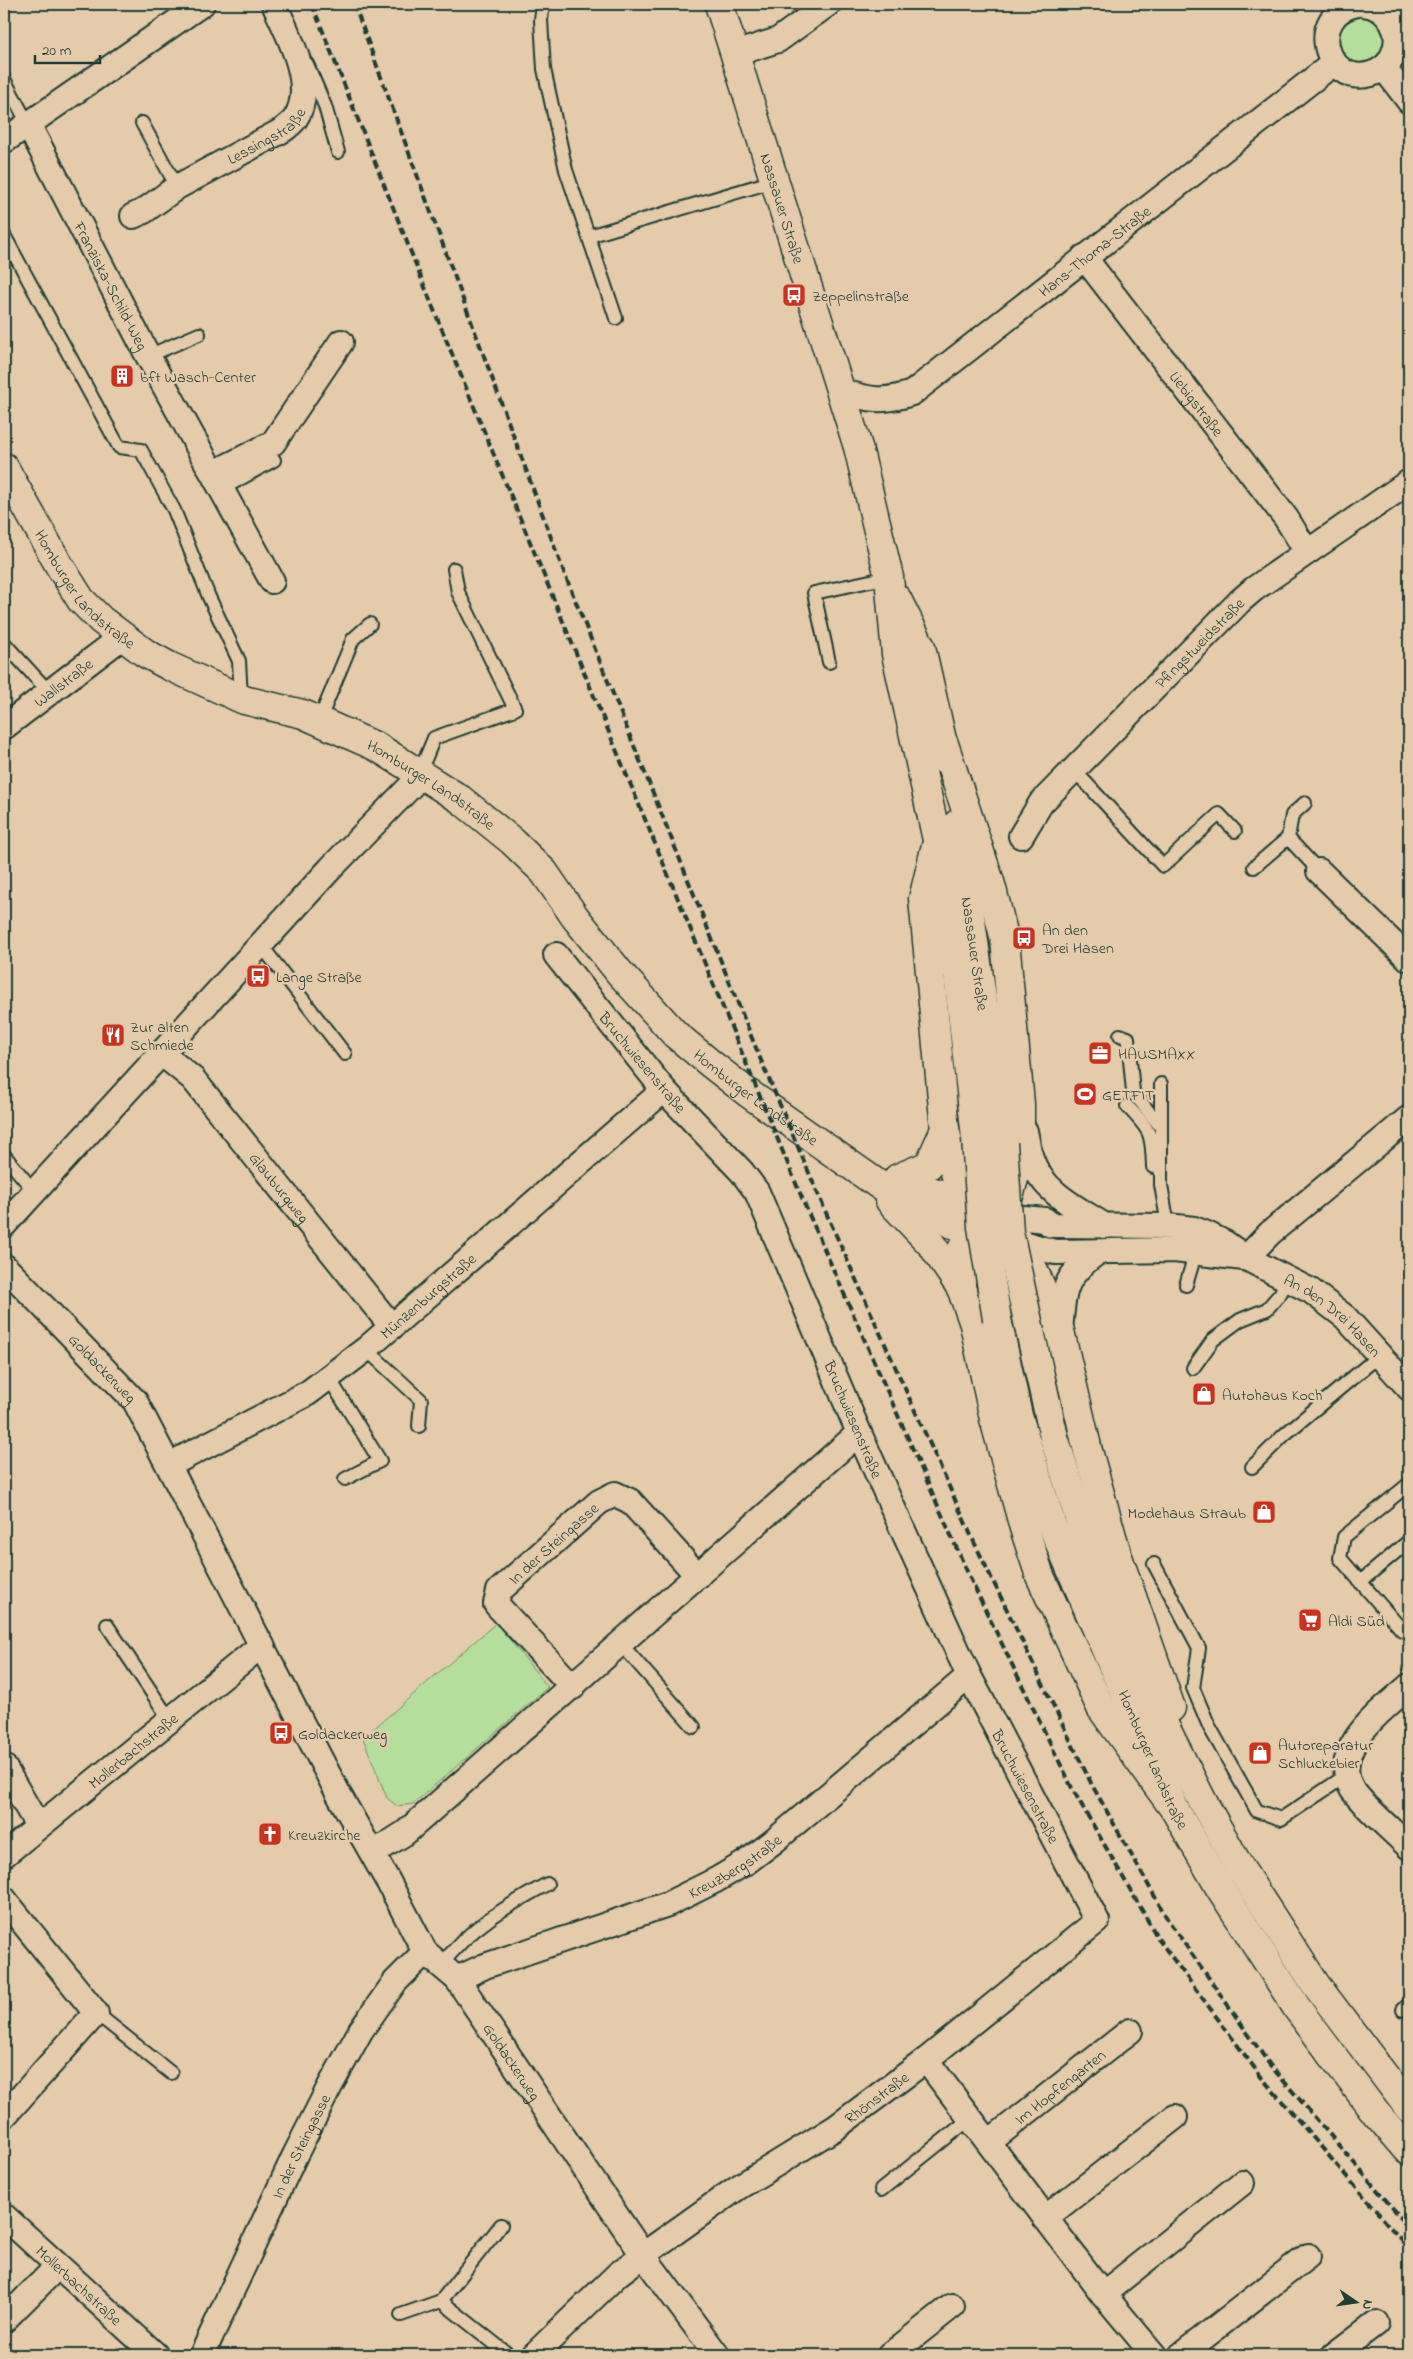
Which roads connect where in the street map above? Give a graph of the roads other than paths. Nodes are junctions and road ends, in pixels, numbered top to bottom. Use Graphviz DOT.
graph roads {
  1 [pos="202,4"];
  2 [pos="274,4"];
  3 [pos="543,4"];
  4 [pos="719,4"];
  5 [pos="828,4"];
  6 [pos="1364,4"];
  7 [pos="1409,5"];
  8 [pos="1343,6"];
  9 [pos="1391,19"];
  10 [pos="296,50"];
  11 [pos="734,54"];
  12 [pos="1334,63"];
  13 [pos="1384,68"];
  14 [pos="4,78"];
  15 [pos="1409,101"];
  16 [pos="142,123"];
  17 [pos="28,124"];
  18 [pos="4,141"];
  19 [pos="338,152"];
  20 [pos="774,182"];
  21 [pos="176,187"];
  22 [pos="133,216"];
  23 [pos="4,235"];
  24 [pos="589,236"];
  25 [pos="1084,257"];
  26 [pos="616,318"];
  27 [pos="199,334"];
  28 [pos="341,342"];
  29 [pos="148,356"];
  30 [pos="841,391"];
  31 [pos="274,460"];
  32 [pos="4,467"];
  33 [pos="218,481"];
  34 [pos="1409,482"];
  35 [pos="1308,552"];
  36 [pos="454,569"];
  37 [pos="272,581"];
  38 [pos="890,582"];
  39 [pos="370,624"];
  40 [pos="122,637"];
  41 [pos="4,643"];
  42 [pos="829,662"];
  43 [pos="49,692"];
  44 [pos="246,700"];
  45 [pos="319,721"];
  46 [pos="4,727"];
  47 [pos="944,744"];
  48 [pos="1074,771"];
  49 [pos="415,780"];
  50 [pos="1305,803"];
  51 [pos="1235,831"];
  52 [pos="1020,836"];
  53 [pos="1288,838"];
  54 [pos="937,840"];
  55 [pos="1254,867"];
  56 [pos="1319,871"];
  57 [pos="261,945"];
  58 [pos="1406,951"];
  59 [pos="556,955"];
  60 [pos="1120,1035"];
  61 [pos="161,1053"];
  62 [pos="345,1054"];
  63 [pos="1161,1084"];
  64 [pos="664,1090"];
  65 [pos="1020,1104"];
  66 [pos="1127,1106"];
  67 [pos="1409,1118"];
  68 [pos="1160,1126"];
  69 [pos="945,1129"];
  70 [pos="4,1155"];
  71 [pos="844,1160"];
  72 [pos="898,1178"];
  73 [pos="1162,1185"];
  74 [pos="34,1191"];
  75 [pos="960,1203"];
  76 [pos="984,1222"];
  77 [pos="4,1225"];
  78 [pos="1105,1226"];
  79 [pos="1168,1226"];
  80 [pos="1017,1240"];
  81 [pos="1187,1244"];
  82 [pos="1098,1252"];
  83 [pos="1246,1258"];
  84 [pos="4,1266"];
  85 [pos="1288,1279"];
  86 [pos="1186,1286"];
  87 [pos="961,1288"];
  88 [pos="997,1319"];
  89 [pos="392,1327"];
  90 [pos="1030,1330"];
  91 [pos="1060,1331"];
  92 [pos="366,1349"];
  93 [pos="1380,1354"];
  94 [pos="1193,1368"];
  95 [pos="329,1378"];
  96 [pos="1409,1388"];
  97 [pos="419,1426"];
  98 [pos="859,1434"];
  99 [pos="169,1465"];
  100 [pos="1252,1467"];
  101 [pos="345,1479"];
  102 [pos="1409,1484"];
  103 [pos="1409,1541"];
  104 [pos="1154,1564"];
  105 [pos="698,1576"];
  106 [pos="1360,1582"];
  107 [pos="1409,1623"];
  108 [pos="107,1625"];
  109 [pos="621,1644"];
  110 [pos="262,1645"];
  111 [pos="969,1676"];
  112 [pos="1409,1686"];
  113 [pos="572,1687"];
  114 [pos="170,1720"];
  115 [pos="694,1727"];
  116 [pos="4,1767"];
  117 [pos="1347,1775"];
  118 [pos="1202,1800"];
  119 [pos="1175,1810"];
  120 [pos="38,1826"];
  121 [pos="1409,1847"];
  122 [pos="373,1853"];
  123 [pos="4,1855"];
  124 [pos="547,1884"];
  125 [pos="4,1899"];
  126 [pos="1097,1921"];
  127 [pos="441,1966"];
  128 [pos="96,2013"];
  129 [pos="1130,2031"];
  130 [pos="926,2060"];
  131 [pos="171,2073"];
  132 [pos="1409,2108"];
  133 [pos="4,2116"];
  134 [pos="1175,2117"];
  135 [pos="970,2118"];
  136 [pos="989,2142"];
  137 [pos="1409,2151"];
  138 [pos="1242,2183"];
  139 [pos="881,2190"];
  140 [pos="4,2216"];
  141 [pos="1045,2218"];
  142 [pos="501,2225"];
  143 [pos="643,2254"];
  144 [pos="1308,2256"];
  145 [pos="58,2266"];
  146 [pos="1103,2294"];
  147 [pos="441,2301"];
  148 [pos="952,2306"];
  149 [pos="401,2315"];
  150 [pos="4,2320"];
  151 [pos="1376,2323"];
  152 [pos="537,2354"];
  153 [pos="156,2355"];
  154 [pos="202,2355"];
  155 [pos="509,2355"];
  156 [pos="717,2355"];
  157 [pos="890,2355"];
  158 [pos="1154,2355"];
  159 [pos="1181,2355"];
  160 [pos="1334,2355"];
  1 -- 17 [label="street"];
  2 -- 10 [label="street, Lessingstraße"];
  3 -- 24 [label="lane"];
  4 -- 11 [label="main road, Nassauer Straße"];
  5 -- 11 [label="street"];
  6 -- 9 [label="street"];
  7 -- 9 [label="street"];
  8 -- 12 [label="street"];
  9 -- 13 [label="street"];
  10 -- 19 [label="lane"];
  10 -- 21 [label="street, Lessingstraße"];
  11 -- 20 [label="main road, Nassauer Straße"];
  12 -- 13 [label="street"];
  12 -- 25 [label="street, Hans-Thoma-Straße"];
  13 -- 15 [label="street"];
  14 -- 17 [label="lane"];
  16 -- 21 [label="lane"];
  17 -- 18 [label="street"];
  17 -- 29 [label="street, Franziska-Schild-Weg"];
  20 -- 24 [label="lane"];
  20 -- 30 [label="main road, Nassauer Straße"];
  21 -- 22 [label="street, Lessingstraße"];
  23 -- 44 [label="lane"];
  24 -- 26 [label="lane"];
  25 -- 30 [label="street, Hans-Thoma-Straße"];
  25 -- 35 [label="street, Liebigstraße"];
  27 -- 29 [label="lane"];
  28 -- 33 [label="street"];
  29 -- 33 [label="street, Franziska-Schild-Weg"];
  30 -- 38 [label="main road, Nassauer Straße"];
  31 -- 33 [label="lane"];
  32 -- 40 [label="main road, Homburger Landstraße"];
  33 -- 37 [label="street, Franziska-Schild-Weg"];
  34 -- 35 [label="street, Pfingstweidstraße"];
  35 -- 48 [label="street, Pfingstweidstraße"];
  36 -- 49 [label="lane"];
  38 -- 42 [label="lane"];
  38 -- 47 [label="main road, Nassauer Straße"];
  38 -- 54 [label="main road, Nassauer Straße"];
  39 -- 45 [label="lane"];
  40 -- 43 [label="street, Wallstraße"];
  40 -- 44 [label="main road, Homburger Landstraße"];
  41 -- 43 [label="lane"];
  43 -- 46 [label="street, Wallstraße"];
  44 -- 45 [label="main road, Homburger Landstraße"];
  44 -- 49 [label="main road, Homburger Landstraße"];
  45 -- 49 [label="main road, Homburger Landstraße"];
  47 -- 65 [label="main road"];
  47 -- 90 [label="main road, Nassauer Straße, bridge"];
  48 -- 51 [label="lane"];
  48 -- 52 [label="street, Pfingstweidstraße"];
  49 -- 57 [label="street"];
  49 -- 71 [label="main road, Homburger Landstraße"];
  50 -- 53 [label="lane"];
  53 -- 55 [label="lane"];
  53 -- 56 [label="lane"];
  54 -- 69 [label="main road"];
  54 -- 88 [label="main road, Nassauer Straße, bridge"];
  56 -- 58 [label="street"];
  57 -- 61 [label="street"];
  57 -- 62 [label="lane"];
  59 -- 64 [label="street, Bruchwiesenstraße"];
  60 -- 68 [label="lane"];
  61 -- 74 [label="street"];
  61 -- 89 [label="street, Glauburgweg"];
  63 -- 68 [label="lane"];
  64 -- 89 [label="street, Münzenburgstraße"];
  64 -- 98 [label="street, Bruchwiesenstraße"];
  65 -- 76 [label="main road"];
  65 -- 78 [label="street"];
  66 -- 73 [label="lane"];
  67 -- 83 [label="street"];
  68 -- 73 [label="lane"];
  69 -- 72 [label="main road"];
  69 -- 75 [label="main road"];
  70 -- 74 [label="lane"];
  71 -- 72 [label="main road"];
  71 -- 76 [label="main road, Homburger Landstraße"];
  71 -- 87 [label="main road"];
  72 -- 75 [label="main road"];
  73 -- 79 [label="lane"];
  74 -- 77 [label="street"];
  75 -- 76 [label="main road"];
  76 -- 78 [label="street, An den Drei Hasen"];
  76 -- 80 [label="main road"];
  76 -- 87 [label="main road"];
  78 -- 79 [label="street, An den Drei Hasen"];
  79 -- 81 [label="street, An den Drei Hasen"];
  80 -- 82 [label="street, An den Drei Hasen"];
  80 -- 91 [label="main road"];
  81 -- 82 [label="street, An den Drei Hasen"];
  81 -- 83 [label="street, An den Drei Hasen"];
  81 -- 86 [label="lane"];
  82 -- 91 [label="street"];
  83 -- 85 [label="street, An den Drei Hasen"];
  84 -- 99 [label="street, Goldackerweg"];
  85 -- 93 [label="street, An den Drei Hasen"];
  85 -- 94 [label="lane"];
  87 -- 119 [label="main road"];
  88 -- 119 [label="main road, Homburger Landstraße"];
  89 -- 92 [label="street, Münzenburgstraße"];
  90 -- 118 [label="main road, Homburger Landstraße"];
  91 -- 118 [label="main road"];
  92 -- 95 [label="street, Münzenburgstraße"];
  92 -- 97 [label="lane"];
  93 -- 96 [label="street, An den Drei Hasen"];
  93 -- 100 [label="lane"];
  95 -- 99 [label="street, Münzenburgstraße"];
  95 -- 101 [label="lane"];
  98 -- 105 [label="street"];
  98 -- 111 [label="street, Bruchwiesenstraße"];
  99 -- 110 [label="street, Goldackerweg"];
  102 -- 106 [label="lane"];
  103 -- 106 [label="lane"];
  104 -- 117 [label="lane"];
  105 -- 109 [label="street"];
  105 -- 113 [label="street, In der Steingasse"];
  106 -- 107 [label="lane"];
  108 -- 114 [label="lane"];
  109 -- 113 [label="street"];
  109 -- 115 [label="lane"];
  110 -- 114 [label="street, Mollerbachstraße"];
  110 -- 122 [label="street, Goldackerweg"];
  111 -- 126 [label="street, Bruchwiesenstraße"];
  111 -- 127 [label="street, Kreuzbergstraße"];
  112 -- 117 [label="street"];
  113 -- 122 [label="street"];
  114 -- 120 [label="street, Mollerbachstraße"];
  116 -- 120 [label="street"];
  117 -- 121 [label="street"];
  118 -- 132 [label="main road, Homburger Landstraße"];
  119 -- 137 [label="main road, Homburger Landstraße"];
  120 -- 123 [label="street, Mollerbachstraße"];
  122 -- 127 [label="street, Goldackerweg"];
  124 -- 127 [label="lane"];
  125 -- 128 [label="street"];
  126 -- 130 [label="street, Rhönstraße"];
  127 -- 143 [label="street, Goldackerweg"];
  127 -- 154 [label="street, In der Steingasse"];
  128 -- 131 [label="lane"];
  128 -- 133 [label="street"];
  129 -- 136 [label="street, Im Hopfengarten"];
  130 -- 135 [label="street"];
  130 -- 143 [label="street, Rhönstraße"];
  134 -- 141 [label="street"];
  135 -- 136 [label="street"];
  135 -- 139 [label="lane"];
  136 -- 141 [label="street"];
  138 -- 146 [label="street"];
  140 -- 145 [label="street, Mollerbachstraße"];
  141 -- 146 [label="street"];
  142 -- 147 [label="lane"];
  143 -- 152 [label="street, Rhönstraße"];
  143 -- 156 [label="street, Goldackerweg"];
  144 -- 159 [label="street"];
  145 -- 150 [label="street"];
  145 -- 153 [label="street, Mollerbachstraße"];
  146 -- 158 [label="street"];
  147 -- 149 [label="lane"];
  147 -- 155 [label="lane"];
  148 -- 157 [label="street"];
  151 -- 160 [label="street"];
}
